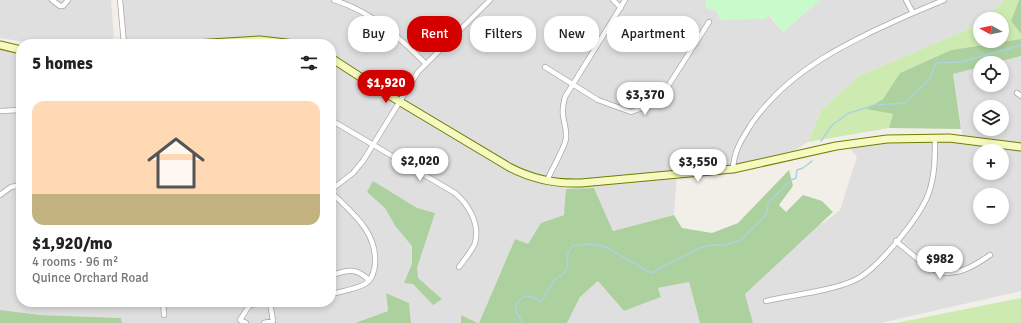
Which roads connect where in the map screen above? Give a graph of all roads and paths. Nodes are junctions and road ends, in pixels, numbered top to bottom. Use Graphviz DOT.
graph roads {
  1 [pos="52,0"];
  2 [pos="68,0"];
  3 [pos="120,0"];
  4 [pos="334,0"];
  5 [pos="490,0"];
  6 [pos="613,0"];
  7 [pos="625,0"];
  8 [pos="906,0"];
  9 [pos="944,0"];
  10 [pos="620,8"];
  11 [pos="913,13"];
  12 [pos="709,22"];
  13 [pos="124,39"];
  14 [pos="0,45"];
  15 [pos="16,49"];
  16 [pos="336,61"];
  17 [pos="425,63"];
  18 [pos="545,67"];
  19 [pos="573,84"];
  20 [pos="399,101"];
  21 [pos="16,110"];
  22 [pos="0,111"];
  23 [pos="336,123"];
  24 [pos="935,138"];
  25 [pos="374,145"];
  26 [pos="1021,147"];
  27 [pos="733,169"];
  28 [pos="547,181"];
  29 [pos="16,186"];
  30 [pos="336,187"];
  31 [pos="0,195"];
  32 [pos="336,196"];
  33 [pos="896,241"];
  34 [pos="990,255"];
  35 [pos="459,267"];
  36 [pos="336,274"];
  37 [pos="369,280"];
  38 [pos="336,293"];
  39 [pos="766,301"];
  40 [pos="163,307"];
  41 [pos="248,307"];
  42 [pos="271,307"];
  43 [pos="164,315"];
  44 [pos="246,323"];
  45 [pos="264,323"];
  1 -- 2 [label="street"];
  3 -- 13 [label="street"];
  4 -- 17 [label="street"];
  5 -- 17 [label="street"];
  6 -- 10 [label="street"];
  7 -- 10 [label="street"];
  8 -- 11 [label="street"];
  9 -- 11 [label="street"];
  10 -- 19 [label="street"];
  11 -- 27 [label="street"];
  12 -- 19 [label="street"];
  14 -- 15 [label="street"];
  16 -- 20 [label="street"];
  17 -- 20 [label="street"];
  18 -- 19 [label="street"];
  19 -- 28 [label="street"];
  20 -- 25 [label="street"];
  20 -- 28 [label="street"];
  21 -- 22 [label="street"];
  23 -- 25 [label="street"];
  24 -- 26 [label="street"];
  24 -- 27 [label="street"];
  24 -- 33 [label="street"];
  25 -- 30 [label="street"];
  25 -- 35 [label="street"];
  27 -- 28 [label="street"];
  29 -- 31 [label="street"];
  32 -- 37 [label="street"];
  33 -- 34 [label="street"];
  33 -- 39 [label="street"];
  36 -- 37 [label="street"];
  37 -- 38 [label="street"];
  40 -- 43 [label="street"];
  41 -- 44 [label="street"];
  42 -- 45 [label="street"];
}
